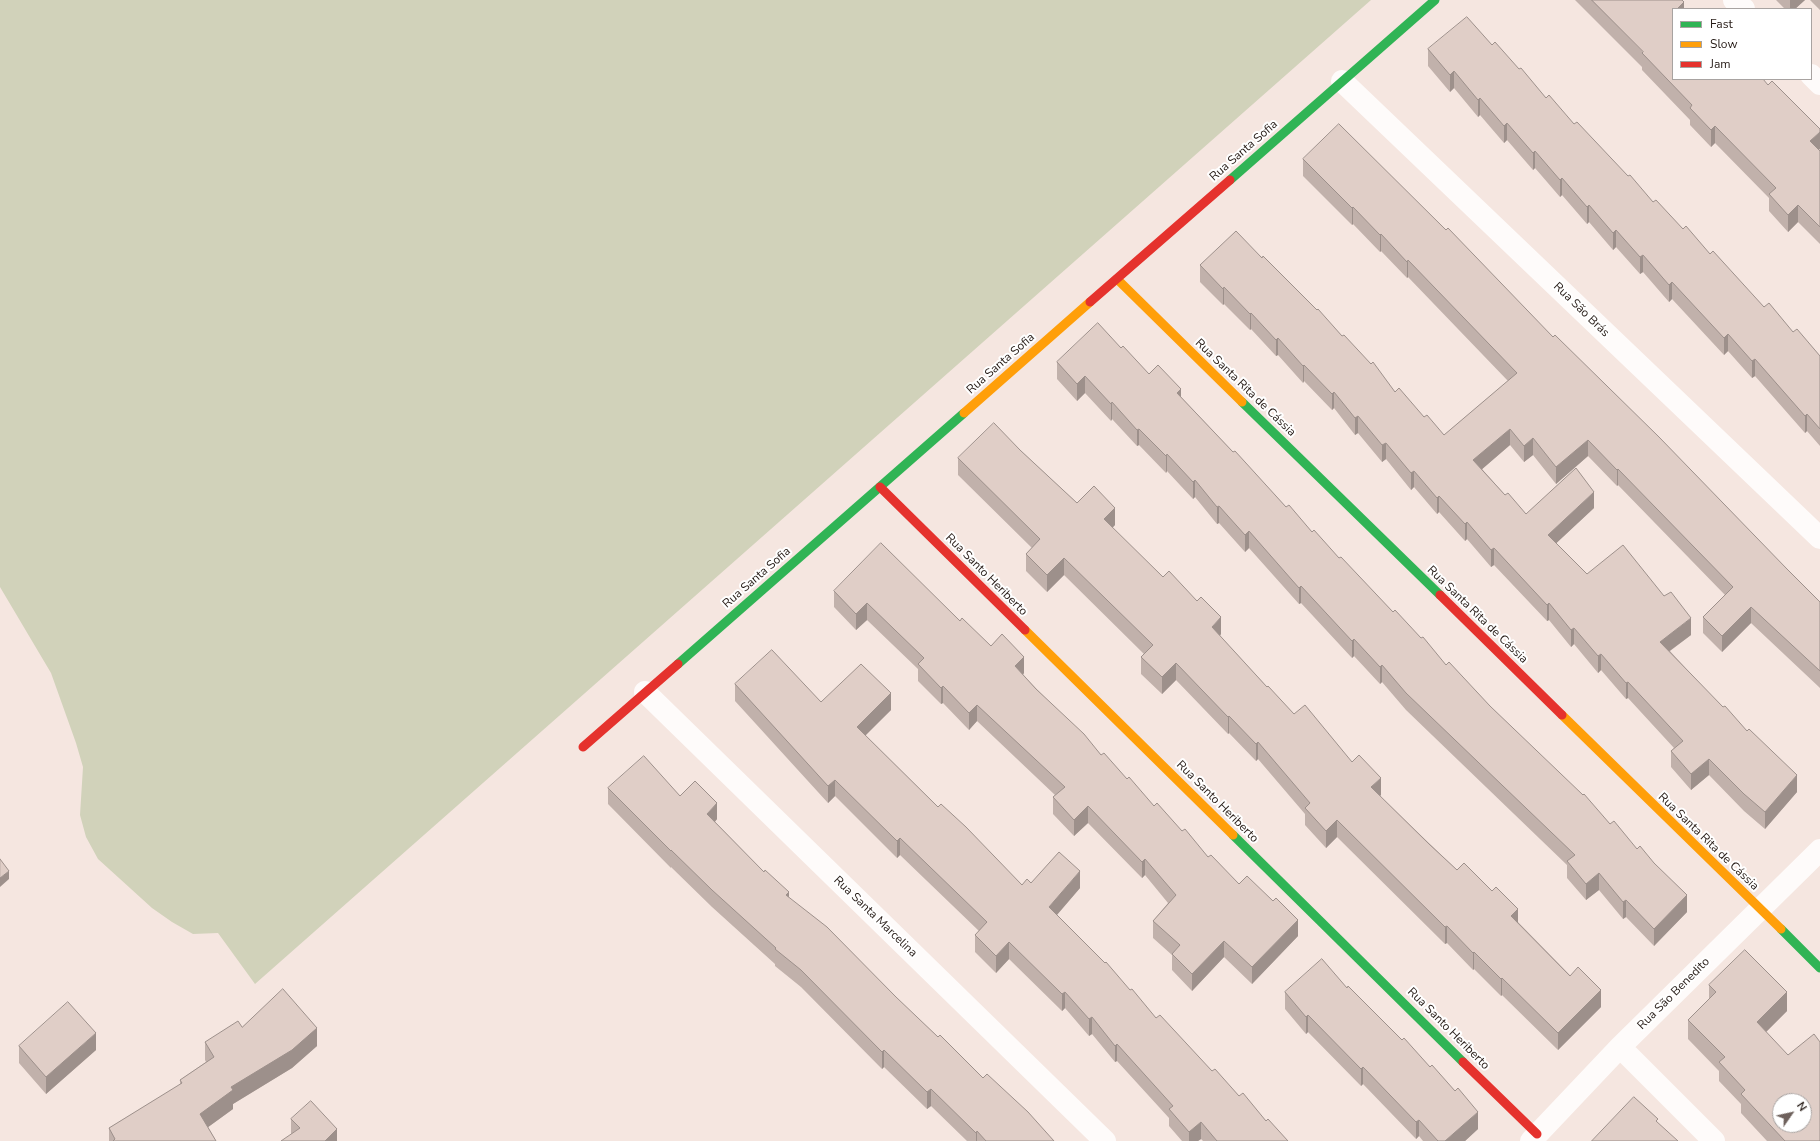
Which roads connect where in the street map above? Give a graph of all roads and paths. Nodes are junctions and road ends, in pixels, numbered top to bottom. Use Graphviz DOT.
graph roads {
  1 [pos="1435,0"];
  2 [pos="1734,0"];
  3 [pos="1743,8"];
  4 [pos="1812,76"];
  5 [pos="1342,81"];
  6 [pos="1820,84"];
  7 [pos="1117,279"];
  8 [pos="880,487"];
  9 [pos="1820,538"];
  10 [pos="645,692"];
  11 [pos="583,747"];
  12 [pos="1820,850"];
  13 [pos="1759,909"];
  14 [pos="1820,968"];
  15 [pos="1620,1048"];
  16 [pos="1534,1138"];
  17 [pos="1105,1141"];
  18 [pos="1714,1141"];
  1 -- 5 [label="street, Rua Santa Sofia"];
  2 -- 3 [label="street"];
  4 -- 6 [label="street"];
  5 -- 7 [label="street, Rua Santa Sofia"];
  5 -- 9 [label="street, Rua São Brás"];
  7 -- 8 [label="street, Rua Santa Sofia"];
  7 -- 13 [label="street, Rua Santa Rita de Cássia"];
  8 -- 10 [label="street, Rua Santa Sofia"];
  8 -- 16 [label="street, Rua Santo Heriberto"];
  10 -- 11 [label="street, Rua Santa Sofia"];
  10 -- 17 [label="street, Rua Santa Marcelina"];
  12 -- 13 [label="street, Rua São Benedito"];
  13 -- 14 [label="street, Rua Santa Rita de Cássia"];
  13 -- 15 [label="street, Rua São Benedito"];
  15 -- 16 [label="street, Rua São Benedito"];
  15 -- 18 [label="street"];
}
